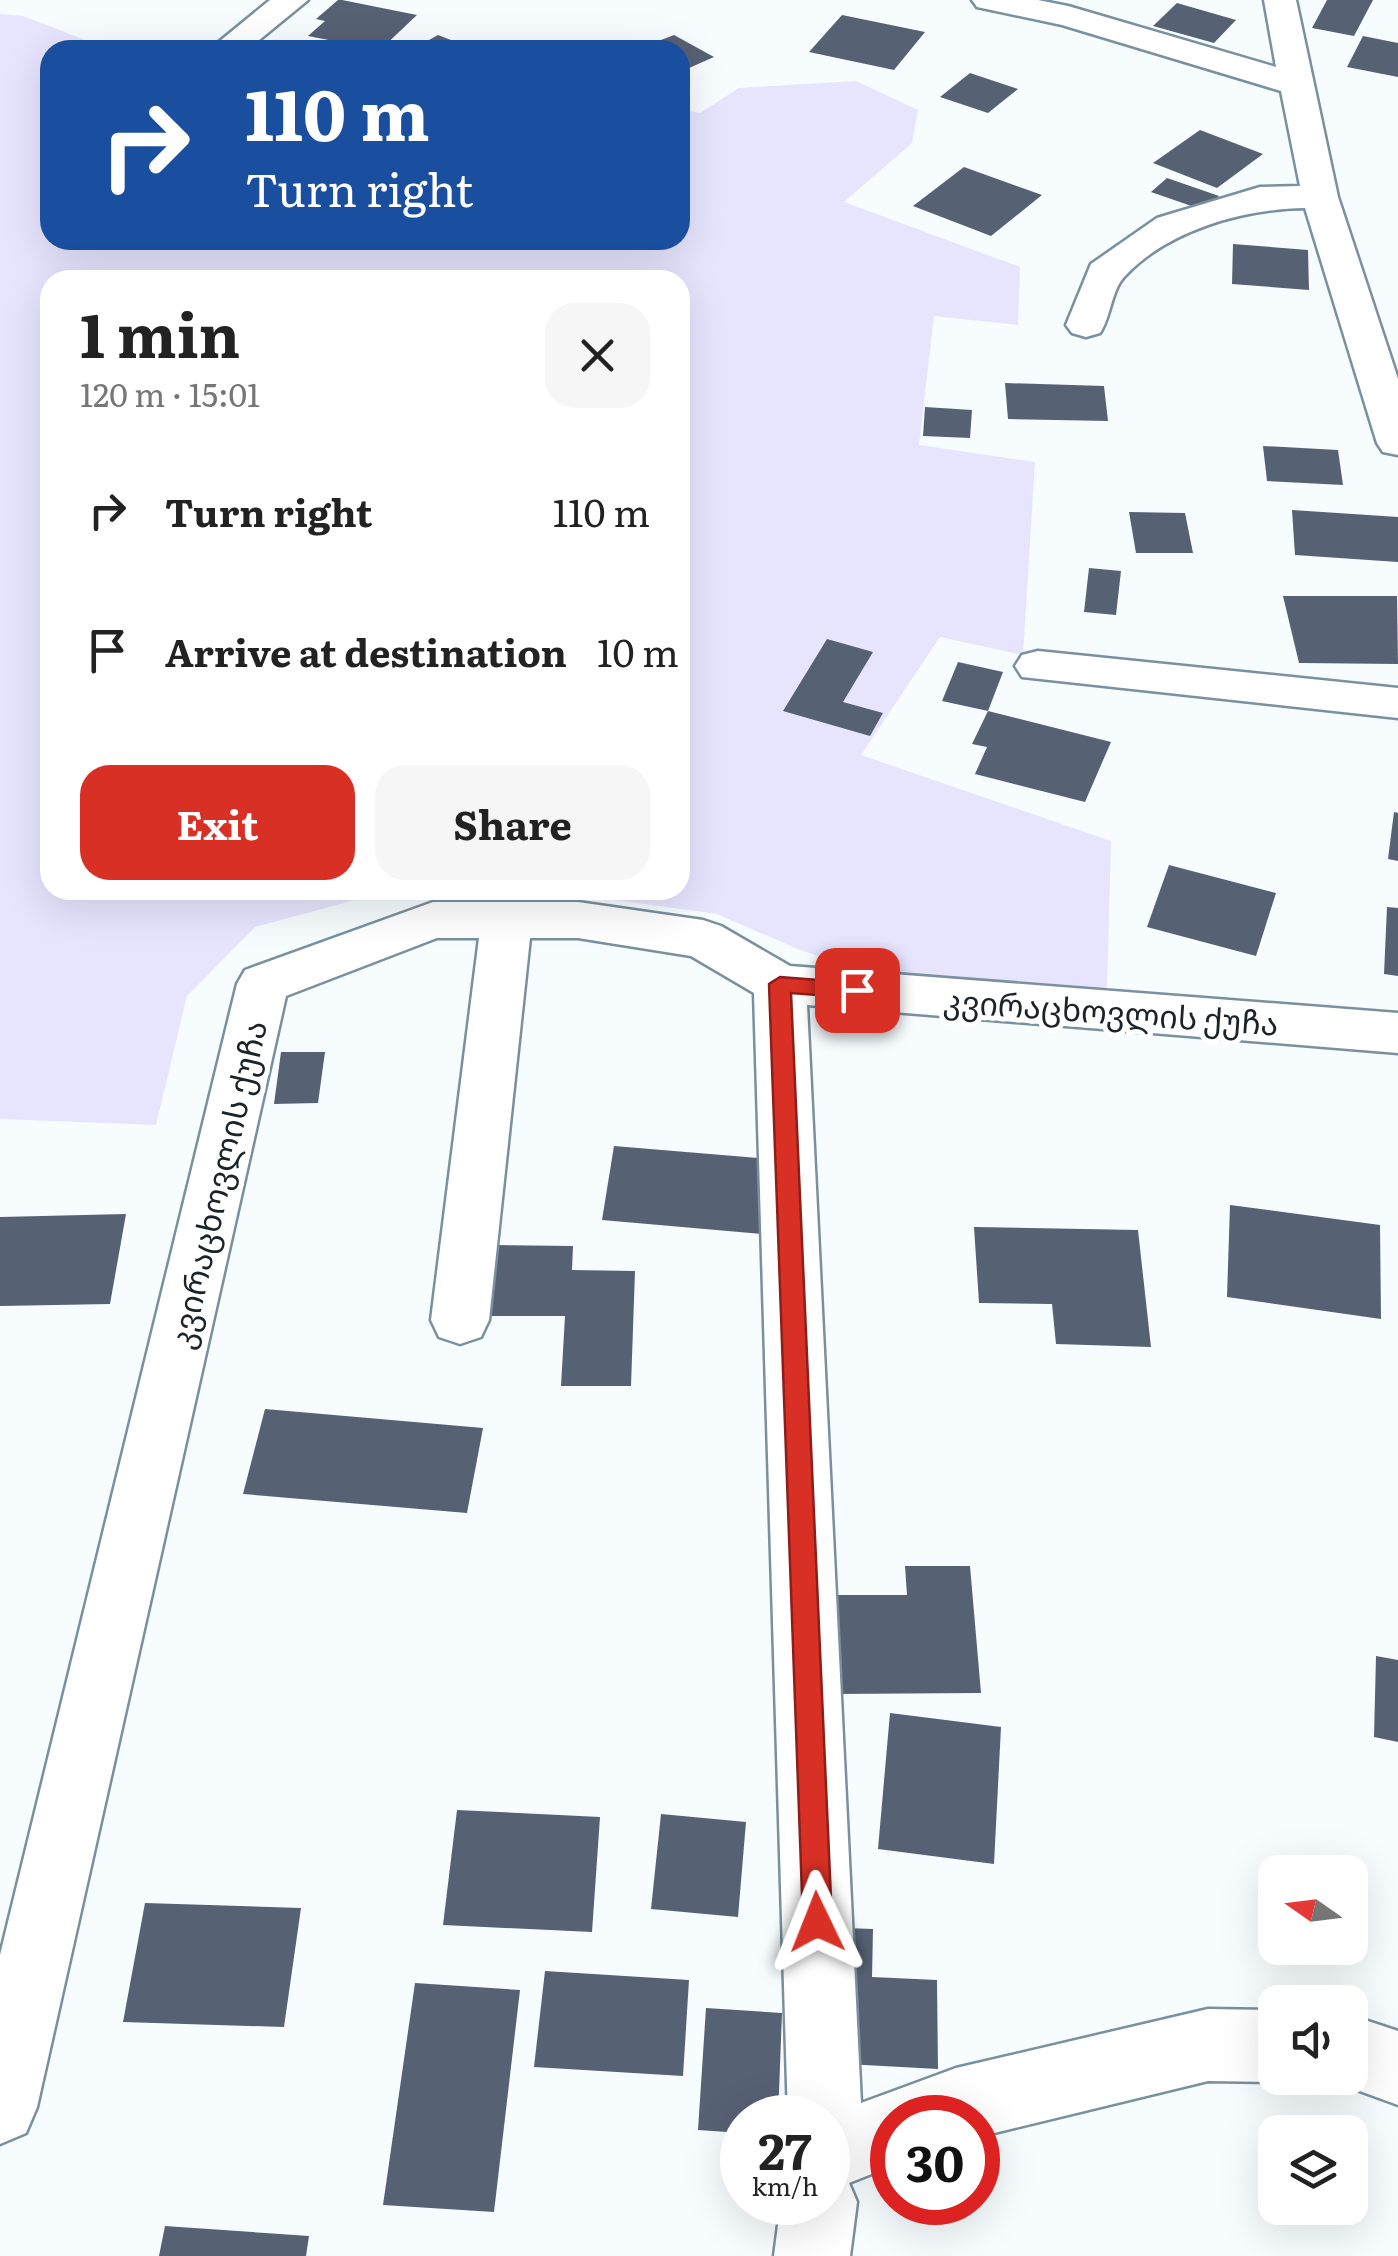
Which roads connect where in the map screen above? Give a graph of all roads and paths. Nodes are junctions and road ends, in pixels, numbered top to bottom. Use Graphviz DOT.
graph roads {
  1 [pos="291,0"];
  2 [pos="989,0"];
  3 [pos="1280,0"];
  4 [pos="239,40"];
  5 [pos="1296,84"];
  6 [pos="1320,197"];
  7 [pos="1086,325"];
  8 [pos="1398,443"];
  9 [pos="1038,666"];
  10 [pos="1398,703"];
  11 [pos="507,920"];
  12 [pos="780,984"];
  13 [pos="1398,1033"];
  14 [pos="460,1320"];
  15 [pos="1258,2046"];
  16 [pos="1368,2058"];
  17 [pos="1398,2068"];
  18 [pos="824,2095"];
  19 [pos="998,2095"];
  20 [pos="0,2107"];
  21 [pos="817,2225"];
  22 [pos="812,2256"];
  1 -- 4 [label="street"];
  2 -- 5 [label="street"];
  3 -- 5 [label="street"];
  5 -- 6 [label="street"];
  6 -- 7 [label="street"];
  6 -- 8 [label="street"];
  9 -- 10 [label="street"];
  11 -- 12 [label="street, კვირაცხოვლის ქუჩა"];
  11 -- 14 [label="street"];
  11 -- 20 [label="street, კვირაცხოვლის ქუჩა"];
  12 -- 13 [label="street, კვირაცხოვლის ქუჩა"];
  12 -- 18 [label="street"];
  15 -- 19 [label="street"];
  16 -- 17 [label="street"];
  21 -- 22 [label="street"];
}
